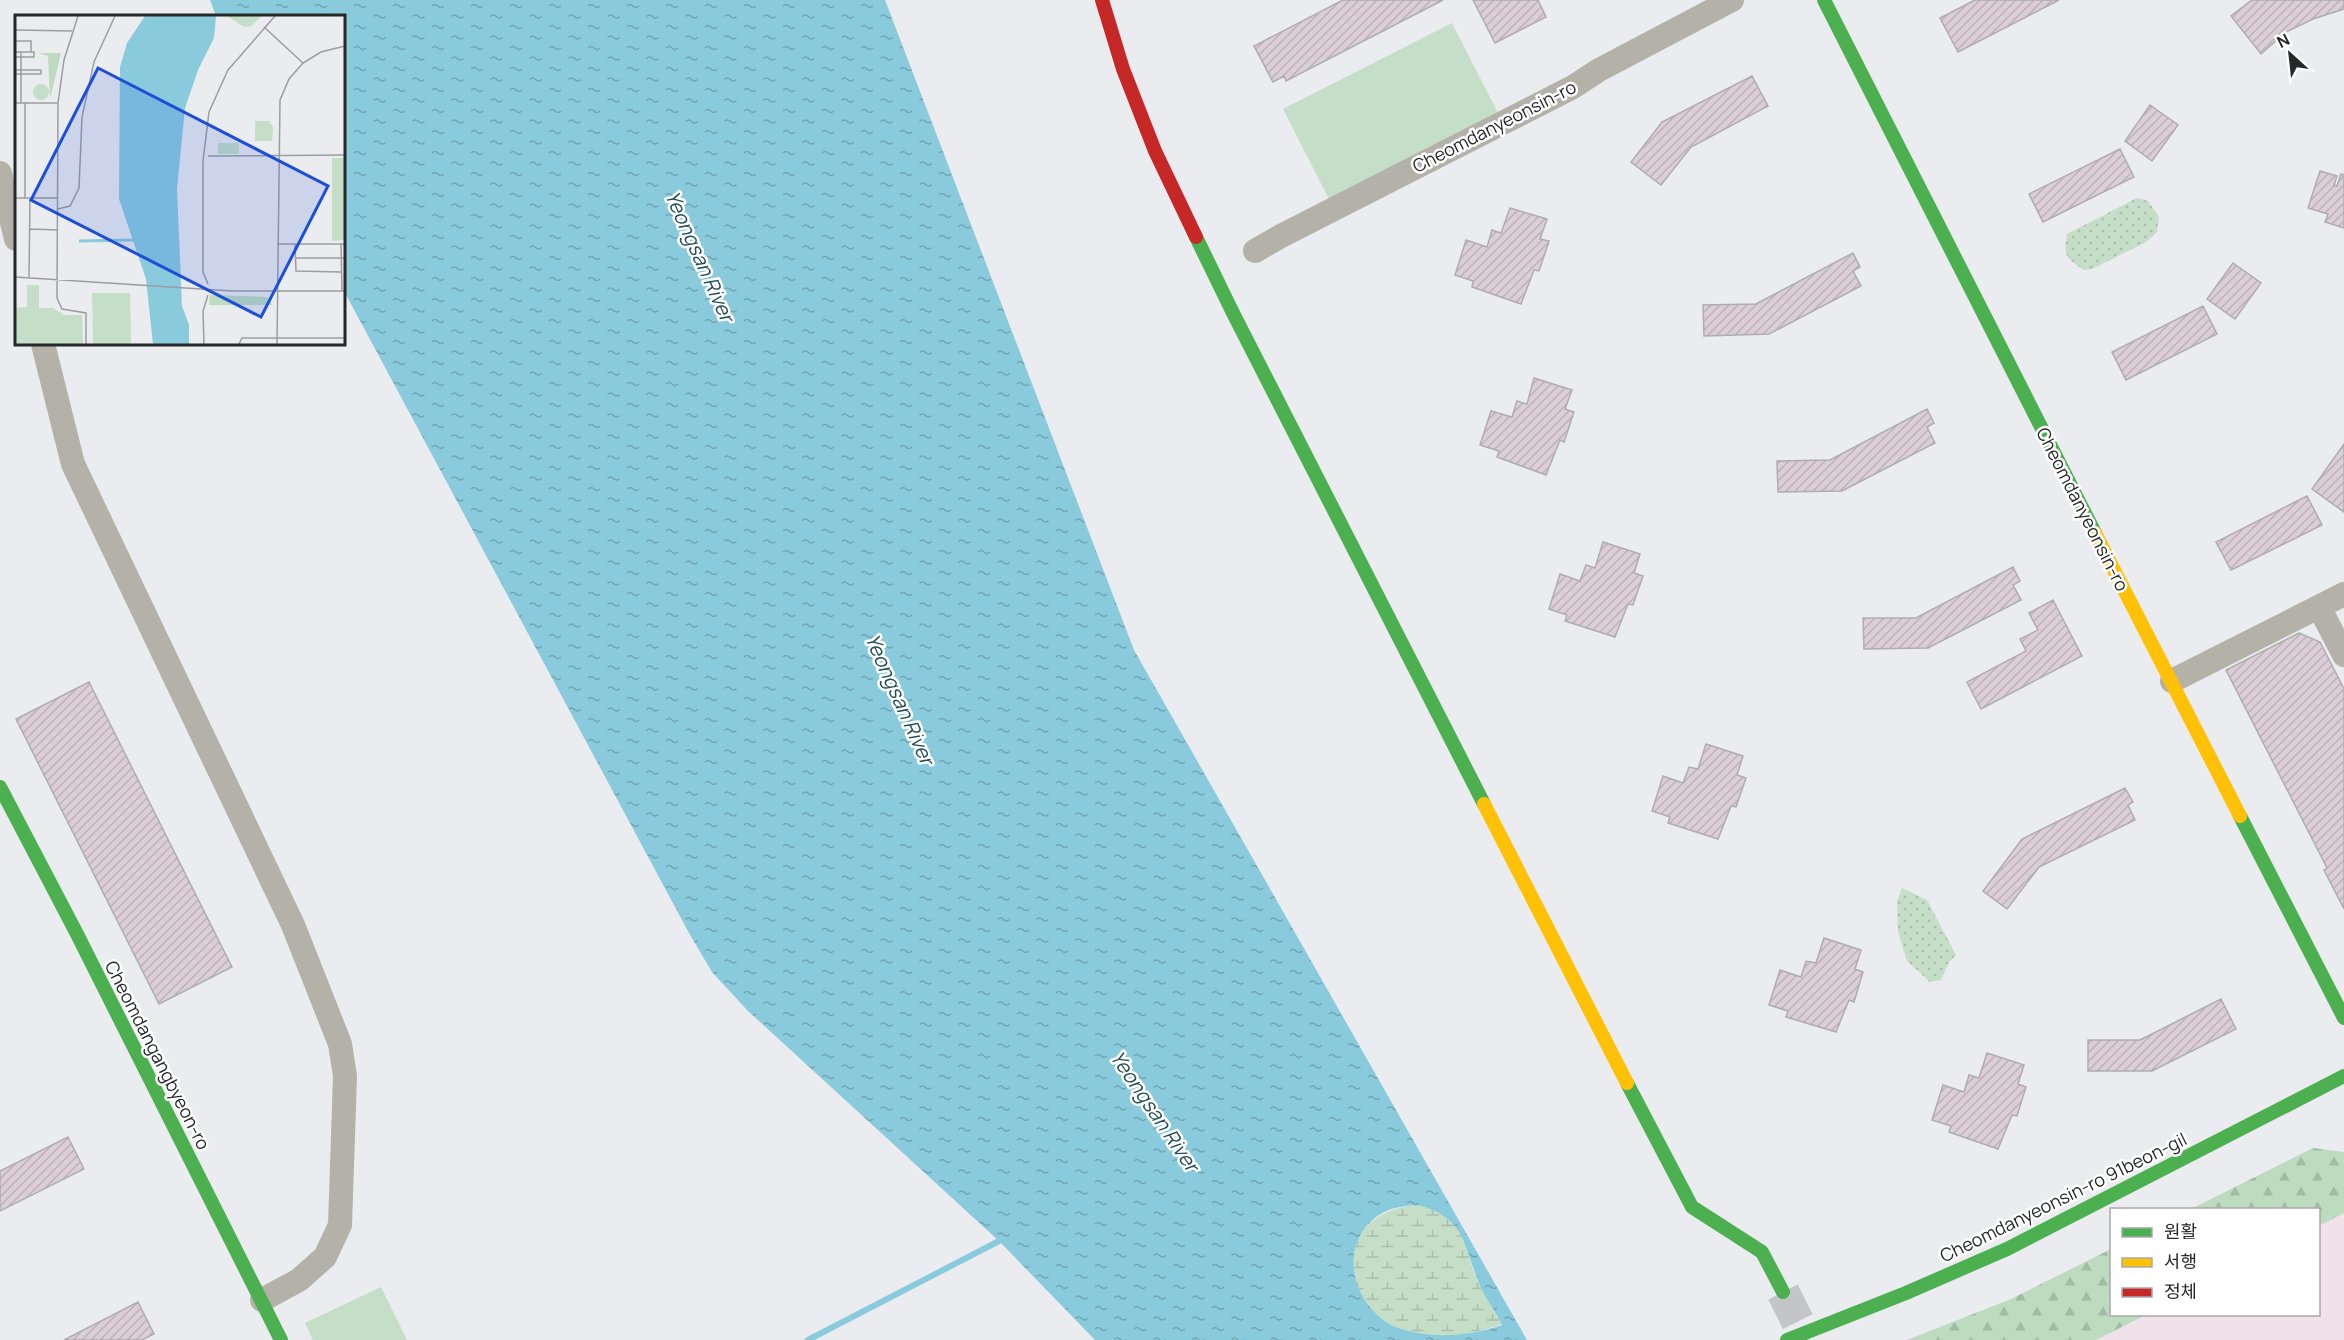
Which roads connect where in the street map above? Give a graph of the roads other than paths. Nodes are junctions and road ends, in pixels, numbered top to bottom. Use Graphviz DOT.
graph roads {
  1 [pos="1102,0"];
  2 [pos="1732,0"];
  3 [pos="1824,0"];
  4 [pos="0,173"];
  5 [pos="15,235"];
  6 [pos="1255,251"];
  7 [pos="43,345"];
  8 [pos="2344,594"];
  9 [pos="2319,607"];
  10 [pos="2344,654"];
  11 [pos="2172,681"];
  12 [pos="0,787"];
  13 [pos="2344,1018"];
  14 [pos="2344,1076"];
  15 [pos="1783,1292"];
  16 [pos="262,1300"];
  17 [pos="1790,1339"];
  18 [pos="281,1340"];
  1 -- 15 [label="street"];
  2 -- 6 [label="street, Cheomdanyeonsin-ro"];
  3 -- 11 [label="street, Cheomdanyeonsin-ro"];
  4 -- 5 [label="street"];
  7 -- 16 [label="street"];
  8 -- 9 [label="street"];
  9 -- 10 [label="street"];
  9 -- 11 [label="street"];
  11 -- 13 [label="street, Cheomdanyeonsin-ro"];
  12 -- 16 [label="street, Cheomdangangbyeon-ro"];
  14 -- 17 [label="street, Cheomdanyeonsin-ro 91beon-gil"];
  16 -- 18 [label="street, Cheomdangangbyeon-ro"];
}
